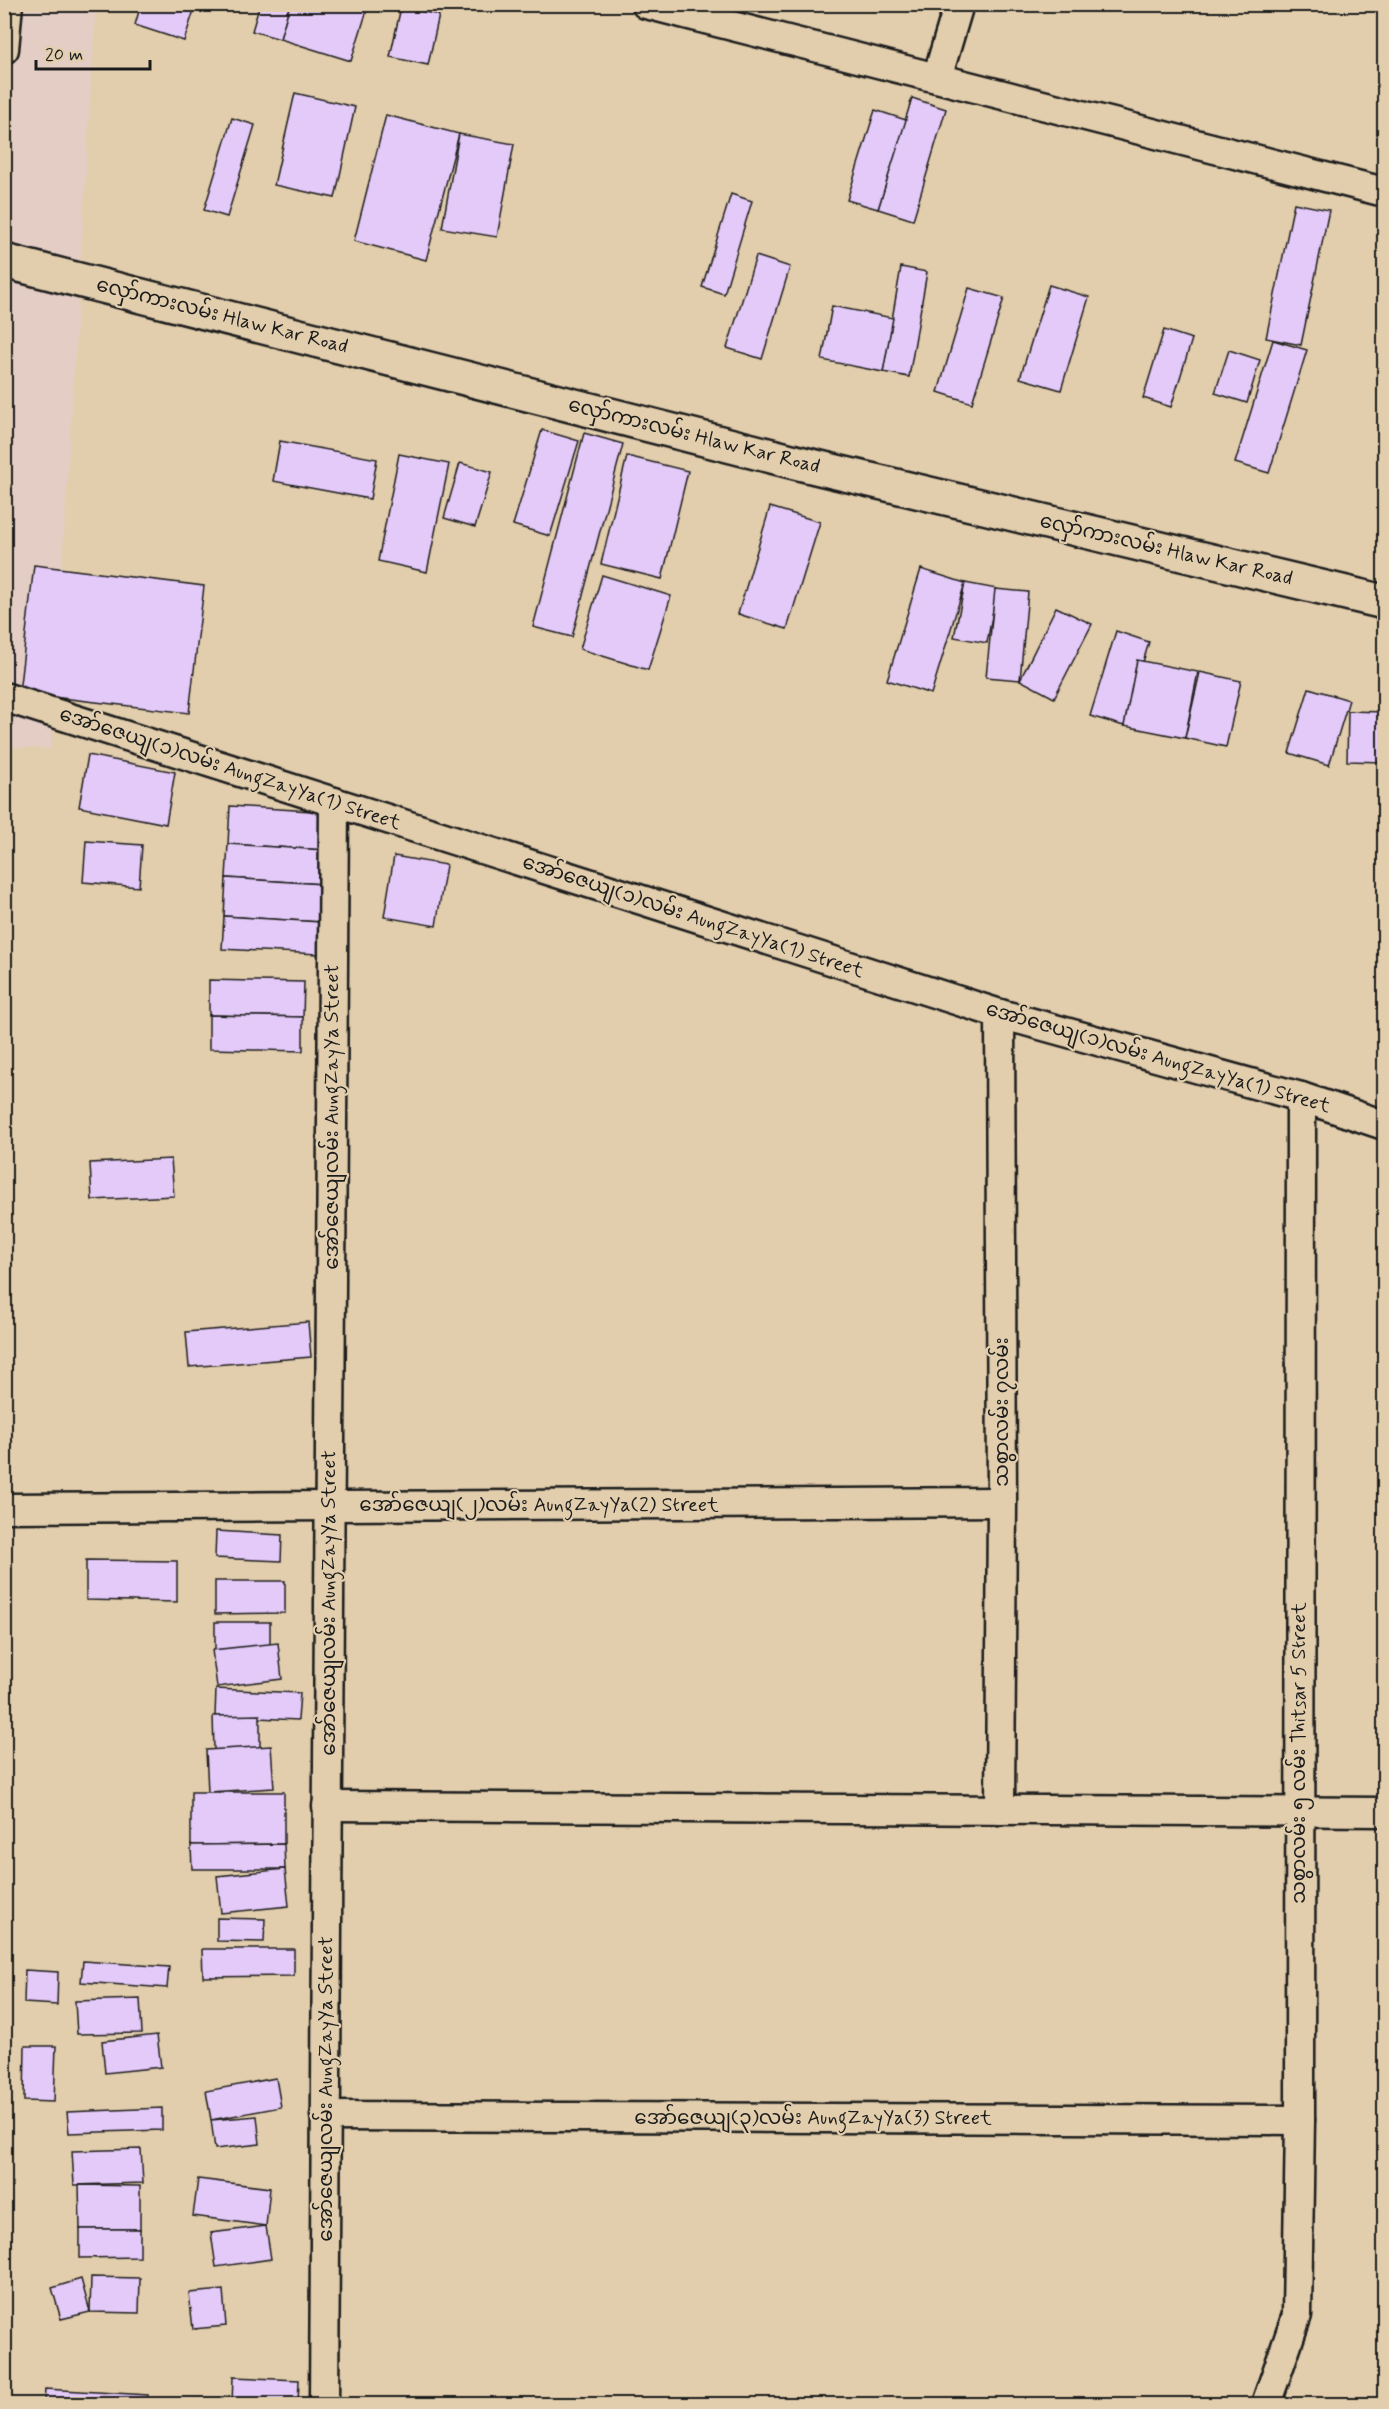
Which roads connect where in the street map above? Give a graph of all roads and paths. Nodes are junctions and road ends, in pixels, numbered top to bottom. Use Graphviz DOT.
graph roads {
  1 [pos="8,4"];
  2 [pos="959,4"];
  3 [pos="647,5"];
  4 [pos="4,49"];
  5 [pos="937,78"];
  6 [pos="1384,192"];
  7 [pos="4,261"];
  8 [pos="1384,602"];
  9 [pos="4,697"];
  10 [pos="334,802"];
  11 [pos="1000,1014"];
  12 [pos="1301,1097"];
  13 [pos="1384,1125"];
  14 [pos="1002,1502"];
  15 [pos="329,1506"];
  16 [pos="4,1508"];
  17 [pos="327,1806"];
  18 [pos="1000,1810"];
  19 [pos="1299,1812"];
  20 [pos="1384,1812"];
  21 [pos="325,2116"];
  22 [pos="1300,2120"];
  23 [pos="324,2404"];
  24 [pos="1266,2404"];
  1 -- 4 [label="street"];
  2 -- 5 [label="street"];
  3 -- 5 [label="street"];
  5 -- 6 [label="street"];
  7 -- 8 [label="street, လှော်ကားလမ်း Hlaw Kar Road"];
  9 -- 10 [label="street, အော်ဇေယျ(၁)လမ်း AungZayYa(1) Street"];
  10 -- 11 [label="street, အော်ဇေယျ(၁)လမ်း AungZayYa(1) Street"];
  10 -- 15 [label="street, အော်ဇေယျလမ်း AungZayYa Street"];
  11 -- 12 [label="street, အော်ဇေယျ(၁)လမ်း AungZayYa(1) Street"];
  11 -- 14 [label="street, သစွာလမ်း ၇လမ်း"];
  12 -- 13 [label="street, အော်ဇေယျ(၁)လမ်း AungZayYa(1) Street"];
  12 -- 19 [label="street, သစွာလမ်း ၅ လမ်း Thitsar 5 Street"];
  14 -- 15 [label="street, အော်ဇေယျ(၂)လမ်း AungZayYa(2) Street"];
  14 -- 18 [label="street, သစွာလမ်း ၇လမ်း"];
  15 -- 16 [label="street, အော်ဇေယျ(၂)လမ်း AungZayYa(2) Street"];
  15 -- 17 [label="street, အော်ဇေယျလမ်း AungZayYa Street"];
  17 -- 18 [label="street"];
  17 -- 21 [label="street, အော်ဇေယျလမ်း AungZayYa Street"];
  18 -- 19 [label="street"];
  19 -- 20 [label="street"];
  19 -- 22 [label="street, သစွာလမ်း ၅ လမ်း Thitsar 5 Street"];
  21 -- 22 [label="street, အော်ဇေယျ(၃)လမ်း AungZayYa(3) Street"];
  21 -- 23 [label="street, အော်ဇေယျလမ်း AungZayYa Street"];
  22 -- 24 [label="street, သစွာလမ်း ၅ လမ်း Thitsar 5 Street"];
}
